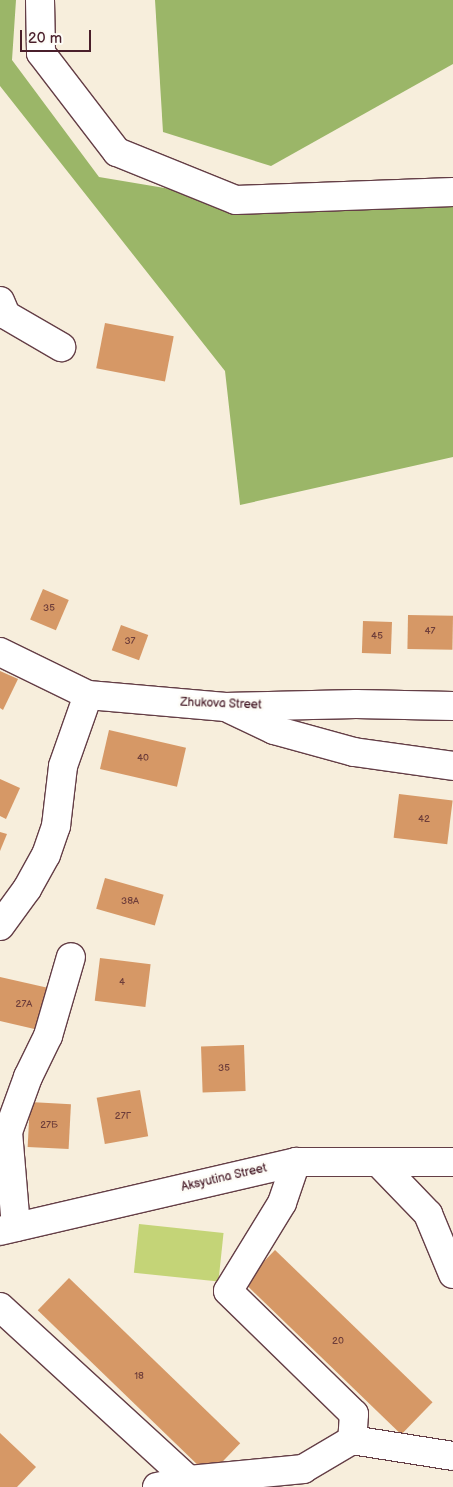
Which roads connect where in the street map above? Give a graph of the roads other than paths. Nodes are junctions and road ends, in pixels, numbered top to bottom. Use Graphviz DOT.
graph roads {
  1 [pos="40,0"];
  2 [pos="453,192"];
  3 [pos="0,301"];
  4 [pos="61,347"];
  5 [pos="0,652"];
  6 [pos="88,695"];
  7 [pos="453,706"];
  8 [pos="224,707"];
  9 [pos="453,766"];
  10 [pos="0,926"];
  11 [pos="71,957"];
  12 [pos="4,1132"];
  13 [pos="296,1162"];
  14 [pos="453,1162"];
  15 [pos="380,1163"];
  16 [pos="8,1229"];
  17 [pos="453,1274"];
  18 [pos="0,1306"];
  19 [pos="352,1440"];
  20 [pos="453,1456"];
  21 [pos="323,1457"];
  22 [pos="189,1480"];
  23 [pos="157,1487"];
  24 [pos="309,1487"];
  1 -- 2 [label="street"];
  3 -- 4 [label="street"];
  5 -- 6 [label="street, Zhukova Street"];
  6 -- 8 [label="street, Zhukova Street"];
  6 -- 10 [label="street"];
  7 -- 8 [label="street, Zhukova Street"];
  8 -- 9 [label="street"];
  11 -- 12 [label="street"];
  12 -- 16 [label="street"];
  13 -- 15 [label="street, Aksyutina Street"];
  13 -- 16 [label="street, Aksyutina Street"];
  13 -- 19 [label="street"];
  14 -- 15 [label="street, Aksyutina Street"];
  15 -- 17 [label="street"];
  18 -- 22 [label="street"];
  19 -- 20 [label="street"];
  19 -- 21 [label="street"];
  21 -- 22 [label="street"];
  21 -- 24 [label="street"];
  22 -- 23 [label="street"];
}
